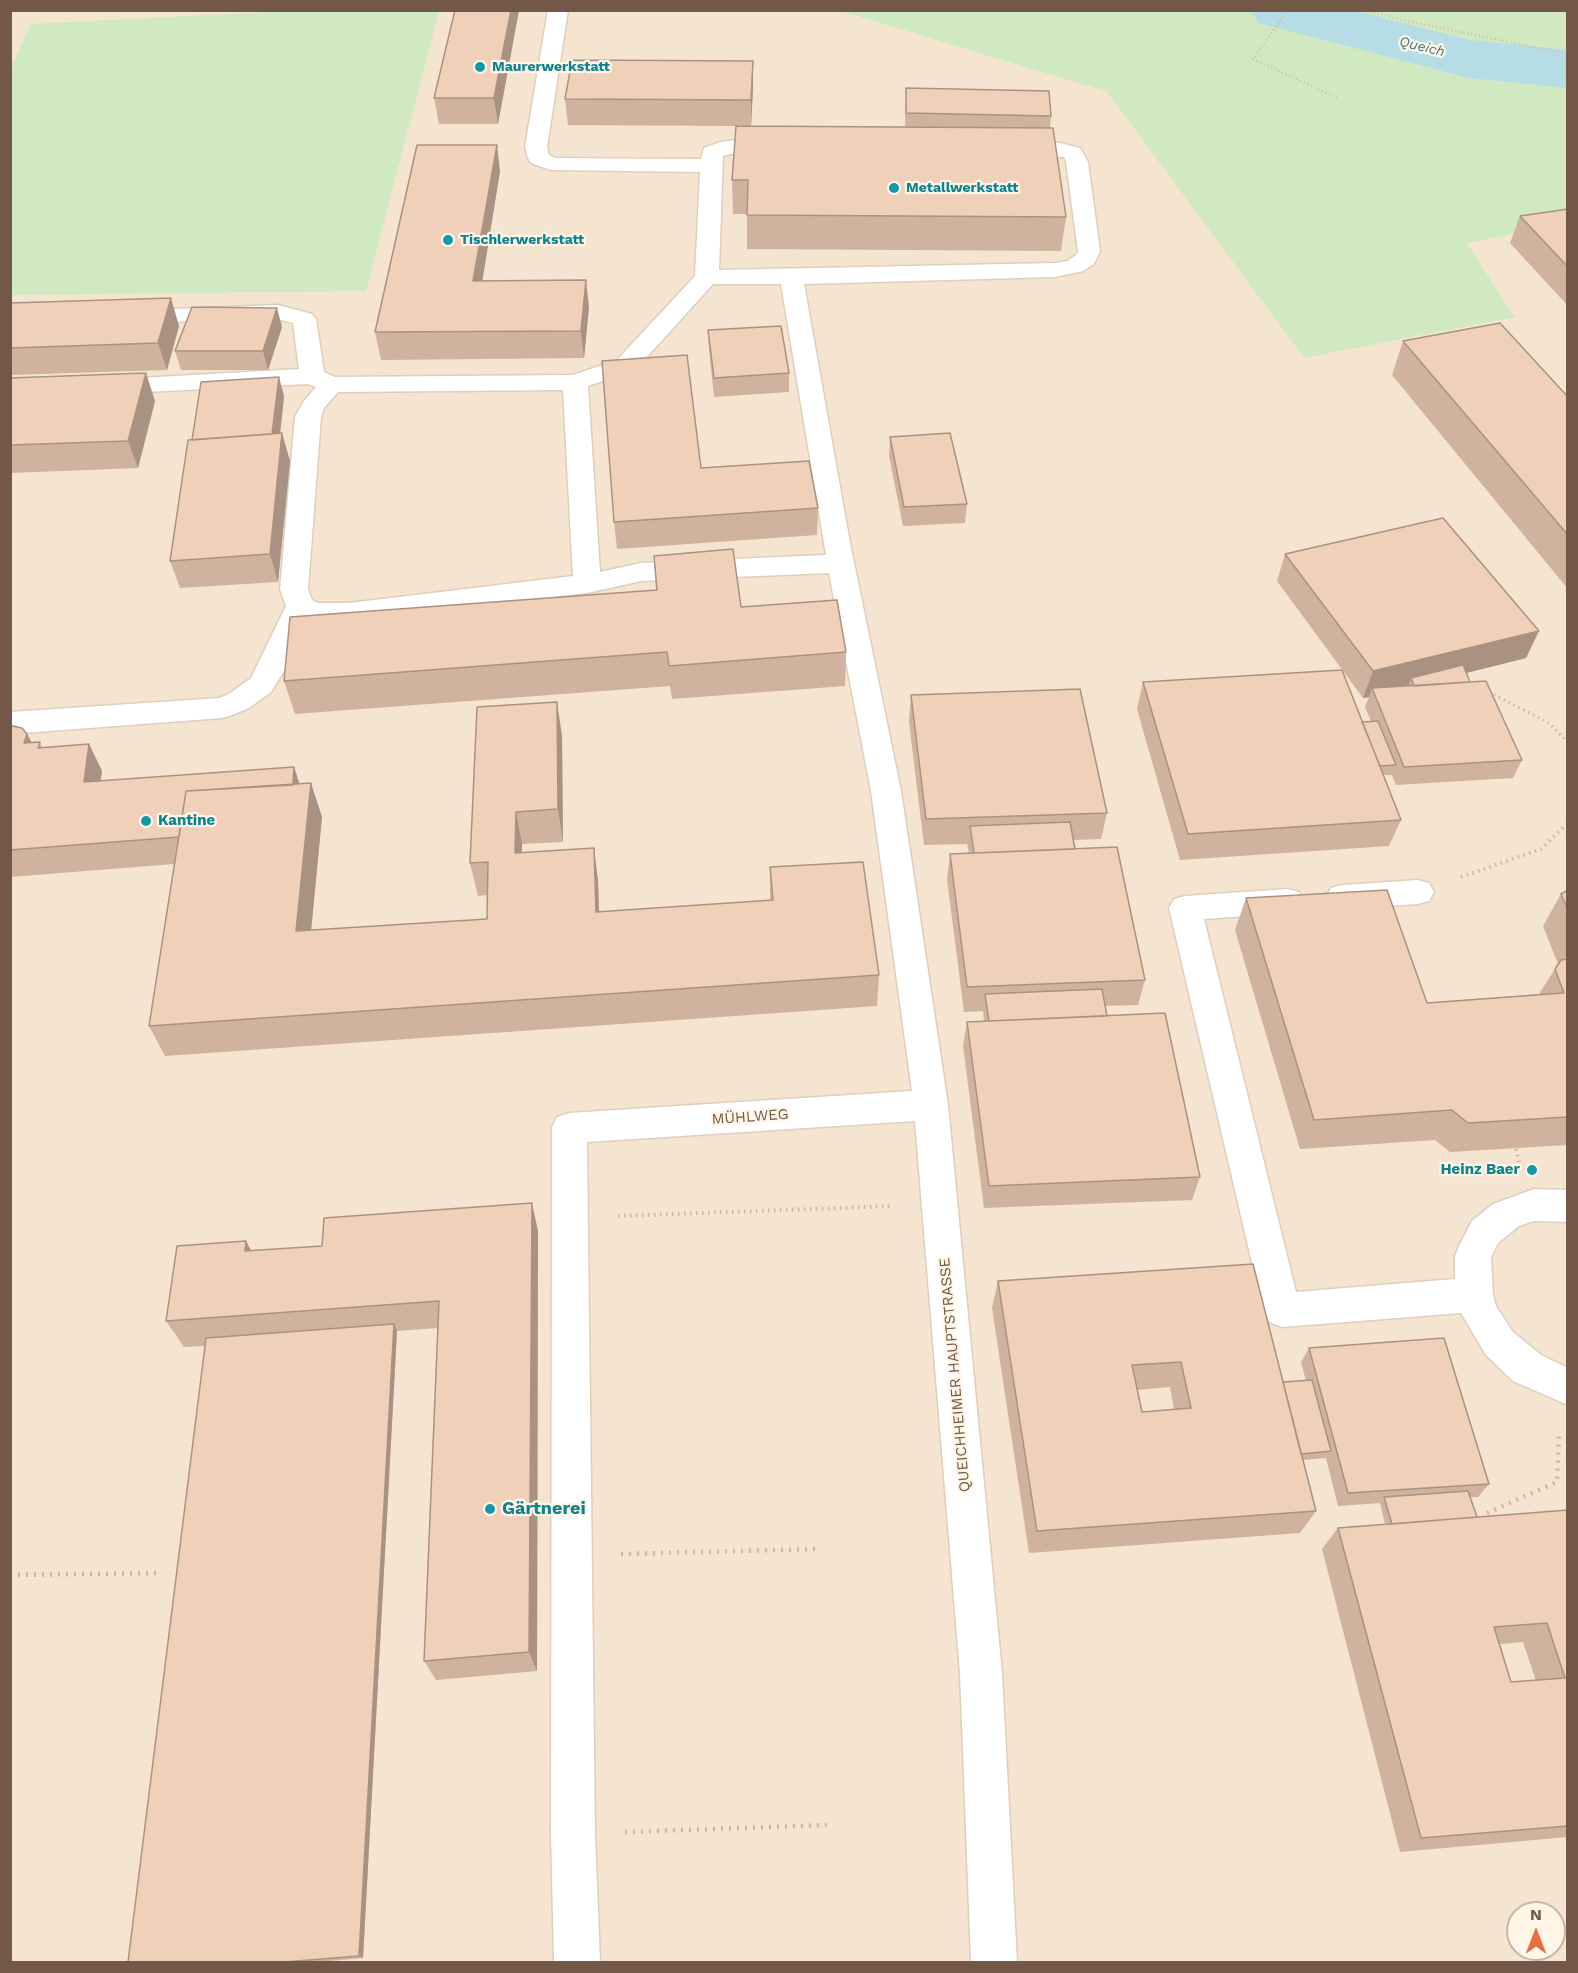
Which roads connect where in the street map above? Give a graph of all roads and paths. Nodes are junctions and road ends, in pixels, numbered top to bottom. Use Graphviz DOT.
graph roads {
  1 [pos="558,10"];
  2 [pos="1288,10"];
  3 [pos="1366,10"];
  4 [pos="1568,54"];
  5 [pos="1337,98"];
  6 [pos="802,146"];
  7 [pos="989,148"];
  8 [pos="711,166"];
  9 [pos="707,277"];
  10 [pos="791,277"];
  11 [pos="104,317"];
  12 [pos="322,381"];
  13 [pos="575,382"];
  14 [pos="80,388"];
  15 [pos="841,563"];
  16 [pos="587,584"];
  17 [pos="300,606"];
  18 [pos="1486,690"];
  19 [pos="10,723"];
  20 [pos="1568,742"];
  21 [pos="1568,823"];
  22 [pos="1418,892"];
  23 [pos="931,1105"];
  24 [pos="1516,1149"];
  25 [pos="1520,1168"];
  26 [pos="939,1204"];
  27 [pos="1568,1206"];
  28 [pos="570,1217"];
  29 [pos="1474,1295"];
  30 [pos="1564,1386"];
  31 [pos="1487,1513"];
  32 [pos="817,1549"];
  33 [pos="572,1555"];
  34 [pos="159,1573"];
  35 [pos="10,1575"];
  36 [pos="827,1825"];
  37 [pos="573,1833"];
  38 [pos="577,1962"];
  39 [pos="994,1962"];
  1 -- 8 [label="lane"];
  2 -- 5 [label="path"];
  3 -- 4 [label="path"];
  6 -- 8 [label="lane"];
  7 -- 10 [label="lane"];
  8 -- 9 [label="lane"];
  9 -- 10 [label="lane"];
  9 -- 13 [label="lane"];
  10 -- 15 [label="lane, QUEICHHEIMER HAUPTSTRASSE"];
  11 -- 12 [label="lane"];
  12 -- 13 [label="lane"];
  12 -- 14 [label="lane"];
  12 -- 17 [label="lane"];
  13 -- 16 [label="lane"];
  15 -- 16 [label="lane"];
  15 -- 23 [label="lane, QUEICHHEIMER HAUPTSTRASSE"];
  16 -- 17 [label="lane"];
  17 -- 19 [label="lane"];
  18 -- 20 [label="path"];
  21 -- 22 [label="path"];
  22 -- 29 [label="lane"];
  23 -- 26 [label="lane, QUEICHHEIMER HAUPTSTRASSE"];
  23 -- 28 [label="lane, MÜHLWEG"];
  24 -- 25 [label="path"];
  26 -- 28 [label="path"];
  26 -- 39 [label="lane, QUEICHHEIMER HAUPTSTRASSE"];
  27 -- 29 [label="lane"];
  28 -- 33 [label="lane"];
  29 -- 30 [label="lane"];
  30 -- 31 [label="path"];
  32 -- 33 [label="path"];
  33 -- 37 [label="lane"];
  34 -- 35 [label="path"];
  36 -- 37 [label="path"];
  37 -- 38 [label="lane"];
}
